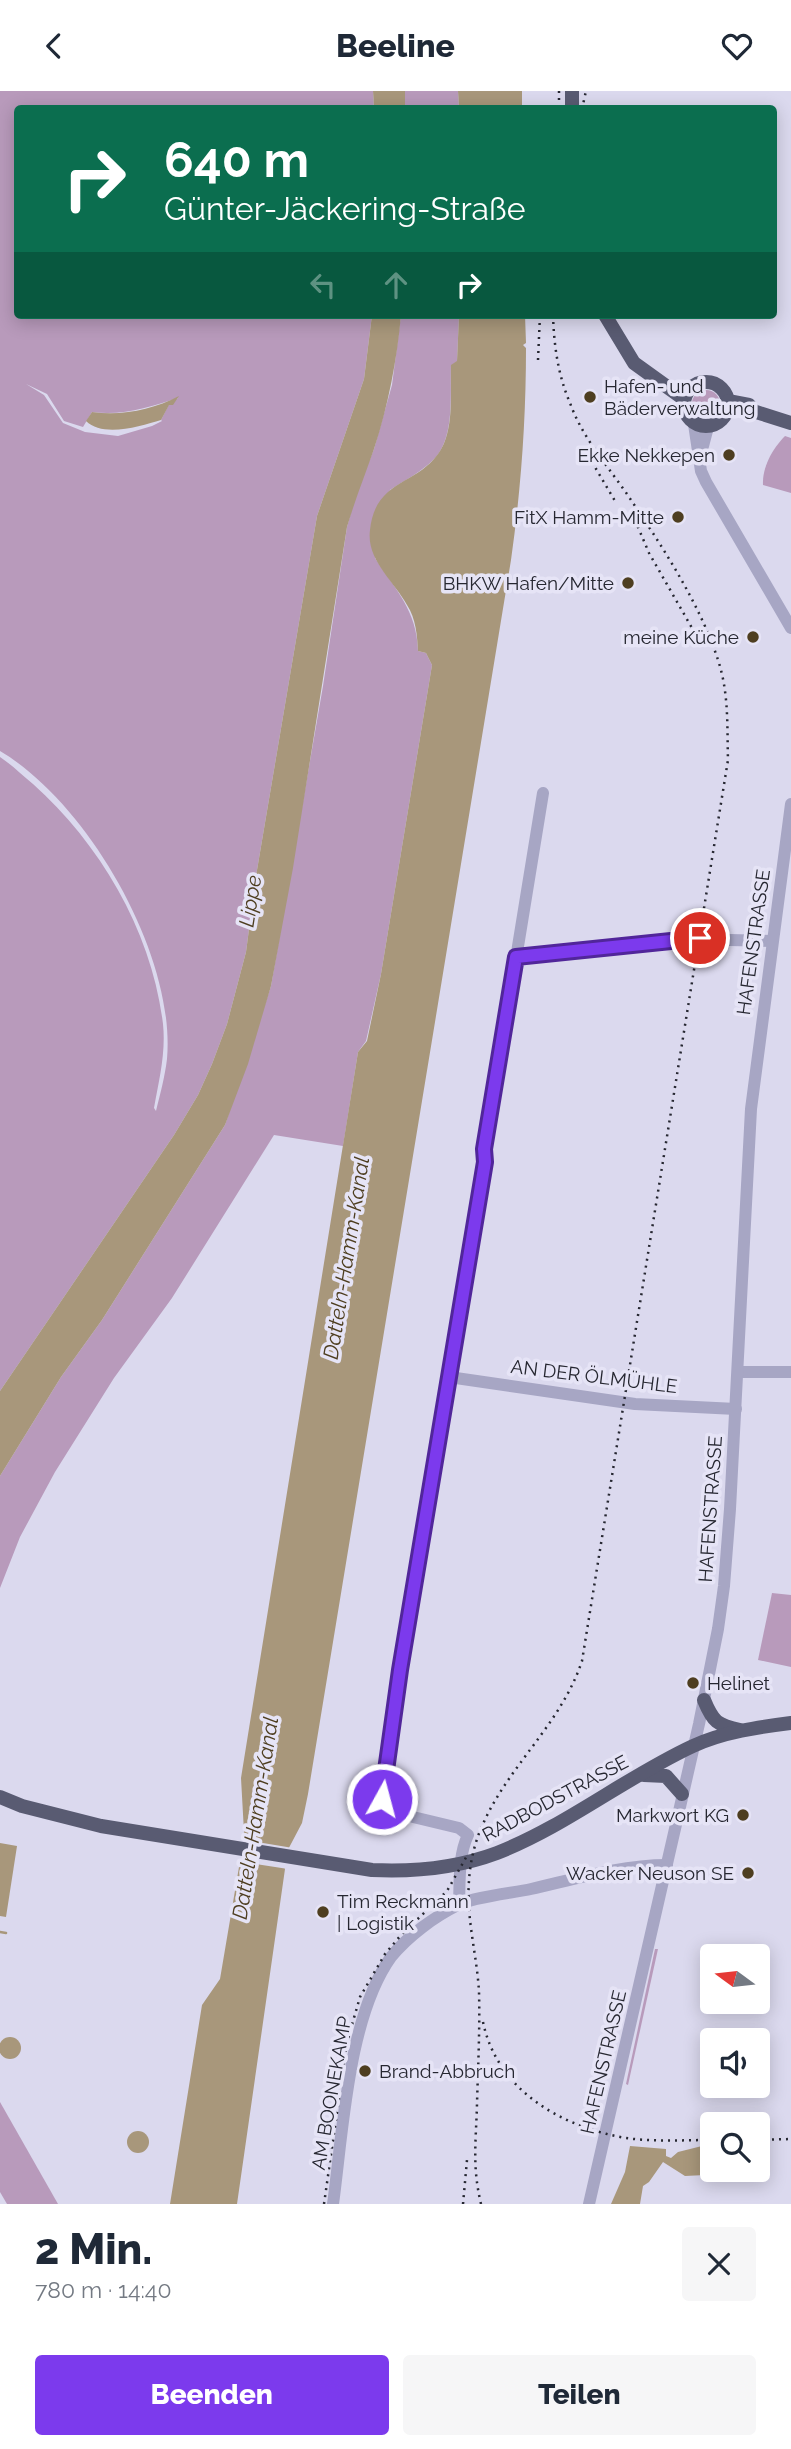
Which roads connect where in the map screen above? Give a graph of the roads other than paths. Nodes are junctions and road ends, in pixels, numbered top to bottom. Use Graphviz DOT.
graph roads {
  1 [pos="607,319"];
  2 [pos="687,394"];
  3 [pos="728,406"];
  4 [pos="791,423"];
  5 [pos="701,425"];
  6 [pos="791,628"];
  7 [pos="543,793"];
  8 [pos="791,804"];
  9 [pos="772,941"];
  10 [pos="516,957"];
  11 [pos="738,1372"];
  12 [pos="791,1372"];
  13 [pos="449,1377"];
  14 [pos="736,1409"];
  15 [pos="704,1700"];
  16 [pos="791,1723"];
  17 [pos="744,1731"];
  18 [pos="694,1745"];
  19 [pos="640,1775"];
  20 [pos="682,1794"];
  21 [pos="0,1797"];
  22 [pos="667,1864"];
  23 [pos="459,1904"];
  24 [pos="333,2204"];
  25 [pos="589,2204"];
  1 -- 2 [label="main road"];
  2 -- 3 [label="main road"];
  2 -- 5 [label="main road"];
  3 -- 4 [label="main road"];
  3 -- 5 [label="main road"];
  5 -- 6 [label="street"];
  7 -- 10 [label="street"];
  8 -- 9 [label="street, HAFENSTRASSE"];
  9 -- 10 [label="street"];
  9 -- 11 [label="street, HAFENSTRASSE"];
  10 -- 13 [label="street"];
  11 -- 12 [label="street"];
  11 -- 14 [label="street, HAFENSTRASSE"];
  13 -- 14 [label="street, AN DER ÖLMÜHLE"];
  13 -- 23 [label="street"];
  14 -- 15 [label="street, HAFENSTRASSE"];
  15 -- 17 [label="main road"];
  15 -- 18 [label="street, HAFENSTRASSE"];
  16 -- 17 [label="main road, RADBODSTRASSE"];
  17 -- 18 [label="main road, RADBODSTRASSE"];
  18 -- 19 [label="main road, RADBODSTRASSE"];
  18 -- 20 [label="street, HAFENSTRASSE"];
  19 -- 20 [label="main road"];
  19 -- 21 [label="main road, RADBODSTRASSE"];
  20 -- 22 [label="street, HAFENSTRASSE"];
  22 -- 23 [label="street, AM BOONEKAMP"];
  22 -- 25 [label="street, HAFENSTRASSE"];
  23 -- 24 [label="street, AM BOONEKAMP"];
}
